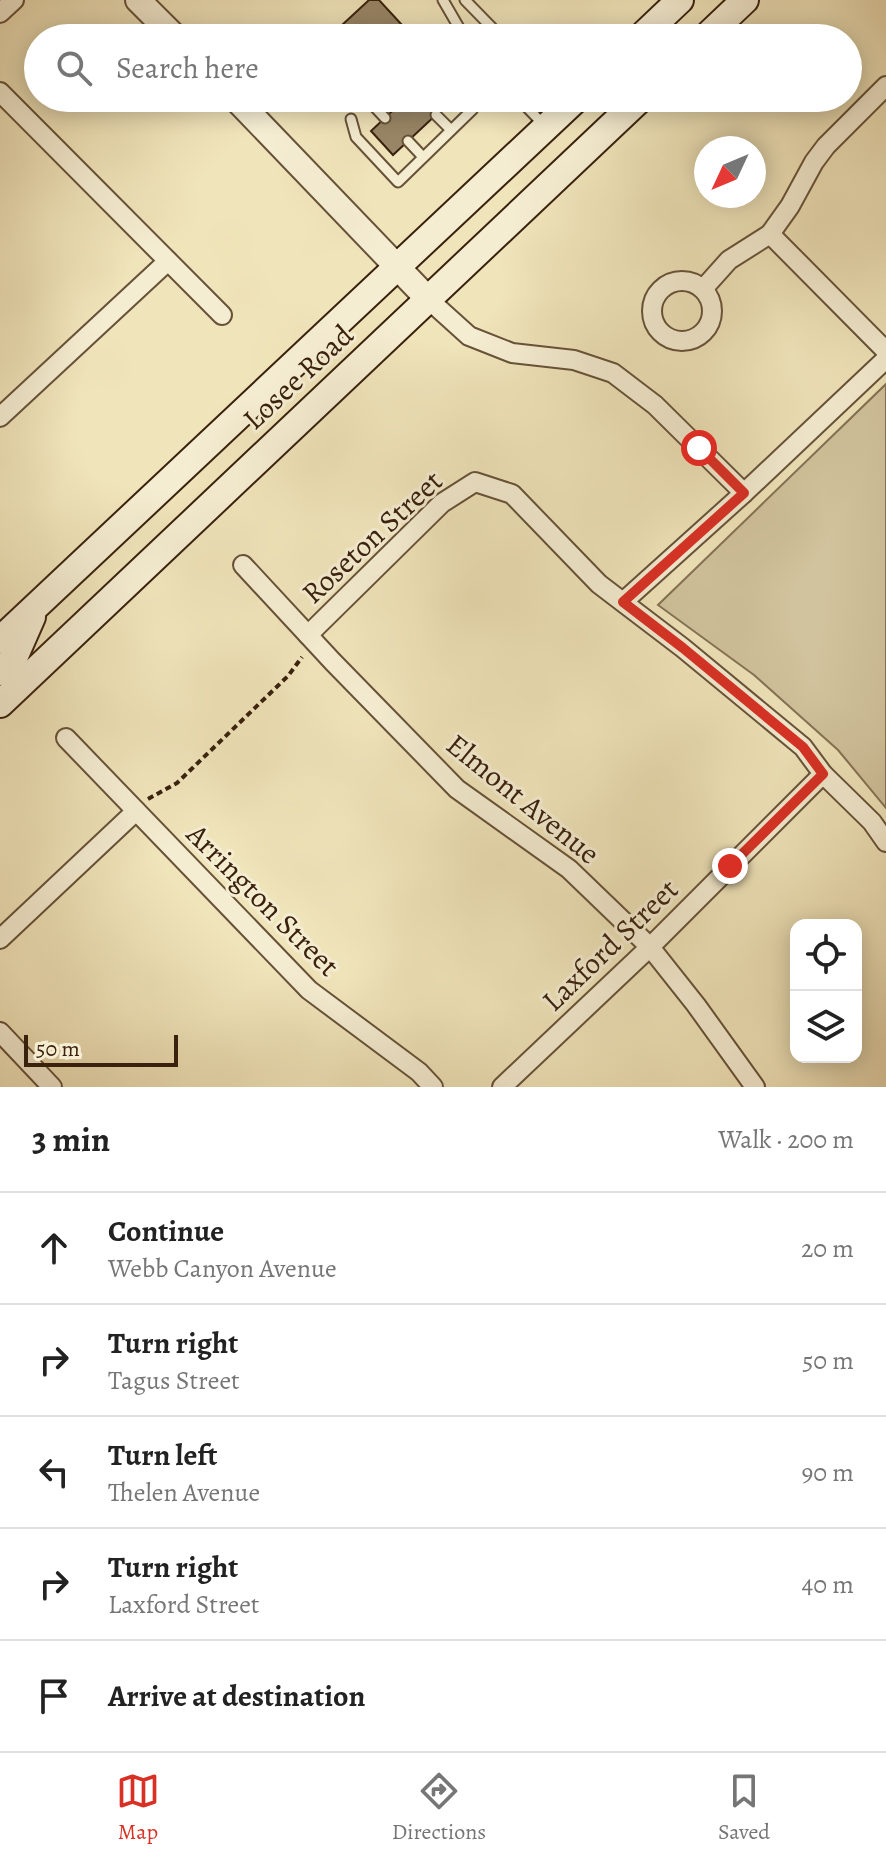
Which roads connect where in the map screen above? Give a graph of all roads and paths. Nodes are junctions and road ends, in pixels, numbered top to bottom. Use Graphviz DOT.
graph roads {
  1 [pos="14,0"];
  2 [pos="138,0"];
  3 [pos="443,0"];
  4 [pos="465,0"];
  5 [pos="680,0"];
  6 [pos="735,0"];
  7 [pos="745,0"];
  8 [pos="0,13"];
  9 [pos="162,24"];
  10 [pos="457,24"];
  11 [pos="488,24"];
  12 [pos="655,24"];
  13 [pos="718,24"];
  14 [pos="720,24"];
  15 [pos="886,86"];
  16 [pos="0,92"];
  17 [pos="862,110"];
  18 [pos="248,112"];
  19 [pos="379,112"];
  20 [pos="470,112"];
  21 [pos="532,112"];
  22 [pos="559,112"];
  23 [pos="626,112"];
  24 [pos="860,112"];
  25 [pos="436,115"];
  26 [pos="385,118"];
  27 [pos="351,119"];
  28 [pos="546,127"];
  29 [pos="451,130"];
  30 [pos="408,141"];
  31 [pos="423,157"];
  32 [pos="770,234"];
  33 [pos="168,261"];
  34 [pos="397,267"];
  35 [pos="703,289"];
  36 [pos="428,299"];
  37 [pos="222,315"];
  38 [pos="886,351"];
  39 [pos="886,359"];
  40 [pos="0,417"];
  41 [pos="744,493"];
  42 [pos="243,565"];
  43 [pos="623,602"];
  44 [pos="36,606"];
  45 [pos="308,635"];
  46 [pos="0,640"];
  47 [pos="0,672"];
  48 [pos="0,704"];
  49 [pos="66,738"];
  50 [pos="823,774"];
  51 [pos="136,811"];
  52 [pos="886,842"];
  53 [pos="0,939"];
  54 [pos="650,947"];
  55 [pos="0,1032"];
  56 [pos="52,1087"];
  57 [pos="433,1087"];
  58 [pos="502,1087"];
  59 [pos="755,1087"];
  1 -- 8 [label="street"];
  2 -- 9 [label="street"];
  3 -- 10 [label="lane"];
  4 -- 11 [label="lane"];
  5 -- 12 [label="main road"];
  6 -- 13 [label="main road"];
  7 -- 14 [label="main road"];
  15 -- 17 [label="street"];
  16 -- 33 [label="street"];
  18 -- 34 [label="street"];
  19 -- 26 [label="lane"];
  20 -- 29 [label="lane"];
  21 -- 28 [label="lane"];
  22 -- 28 [label="main road, Losee Road"];
  23 -- 36 [label="main road, Losee Road"];
  24 -- 32 [label="street"];
  25 -- 29 [label="lane"];
  27 -- 31 [label="lane"];
  28 -- 34 [label="main road, Losee Road"];
  29 -- 31 [label="lane"];
  30 -- 31 [label="lane"];
  32 -- 35 [label="street"];
  32 -- 38 [label="street"];
  33 -- 37 [label="street"];
  33 -- 40 [label="street"];
  34 -- 36 [label="street"];
  34 -- 44 [label="main road, Losee Road"];
  36 -- 41 [label="street"];
  36 -- 48 [label="main road, Losee Road"];
  39 -- 41 [label="street"];
  41 -- 43 [label="street"];
  42 -- 45 [label="street, Elmont Avenue"];
  43 -- 45 [label="street, Roseton Street"];
  43 -- 50 [label="street"];
  44 -- 46 [label="main road, Losee Road"];
  44 -- 47 [label="main road"];
  45 -- 51 [label="path"];
  45 -- 54 [label="street, Elmont Avenue"];
  49 -- 51 [label="street, Arrington Street"];
  50 -- 52 [label="street"];
  50 -- 54 [label="street, Laxford Street"];
  51 -- 53 [label="street"];
  51 -- 57 [label="street, Arrington Street"];
  54 -- 58 [label="street, Laxford Street"];
  54 -- 59 [label="street, Elmont Avenue"];
  55 -- 56 [label="street"];
}
